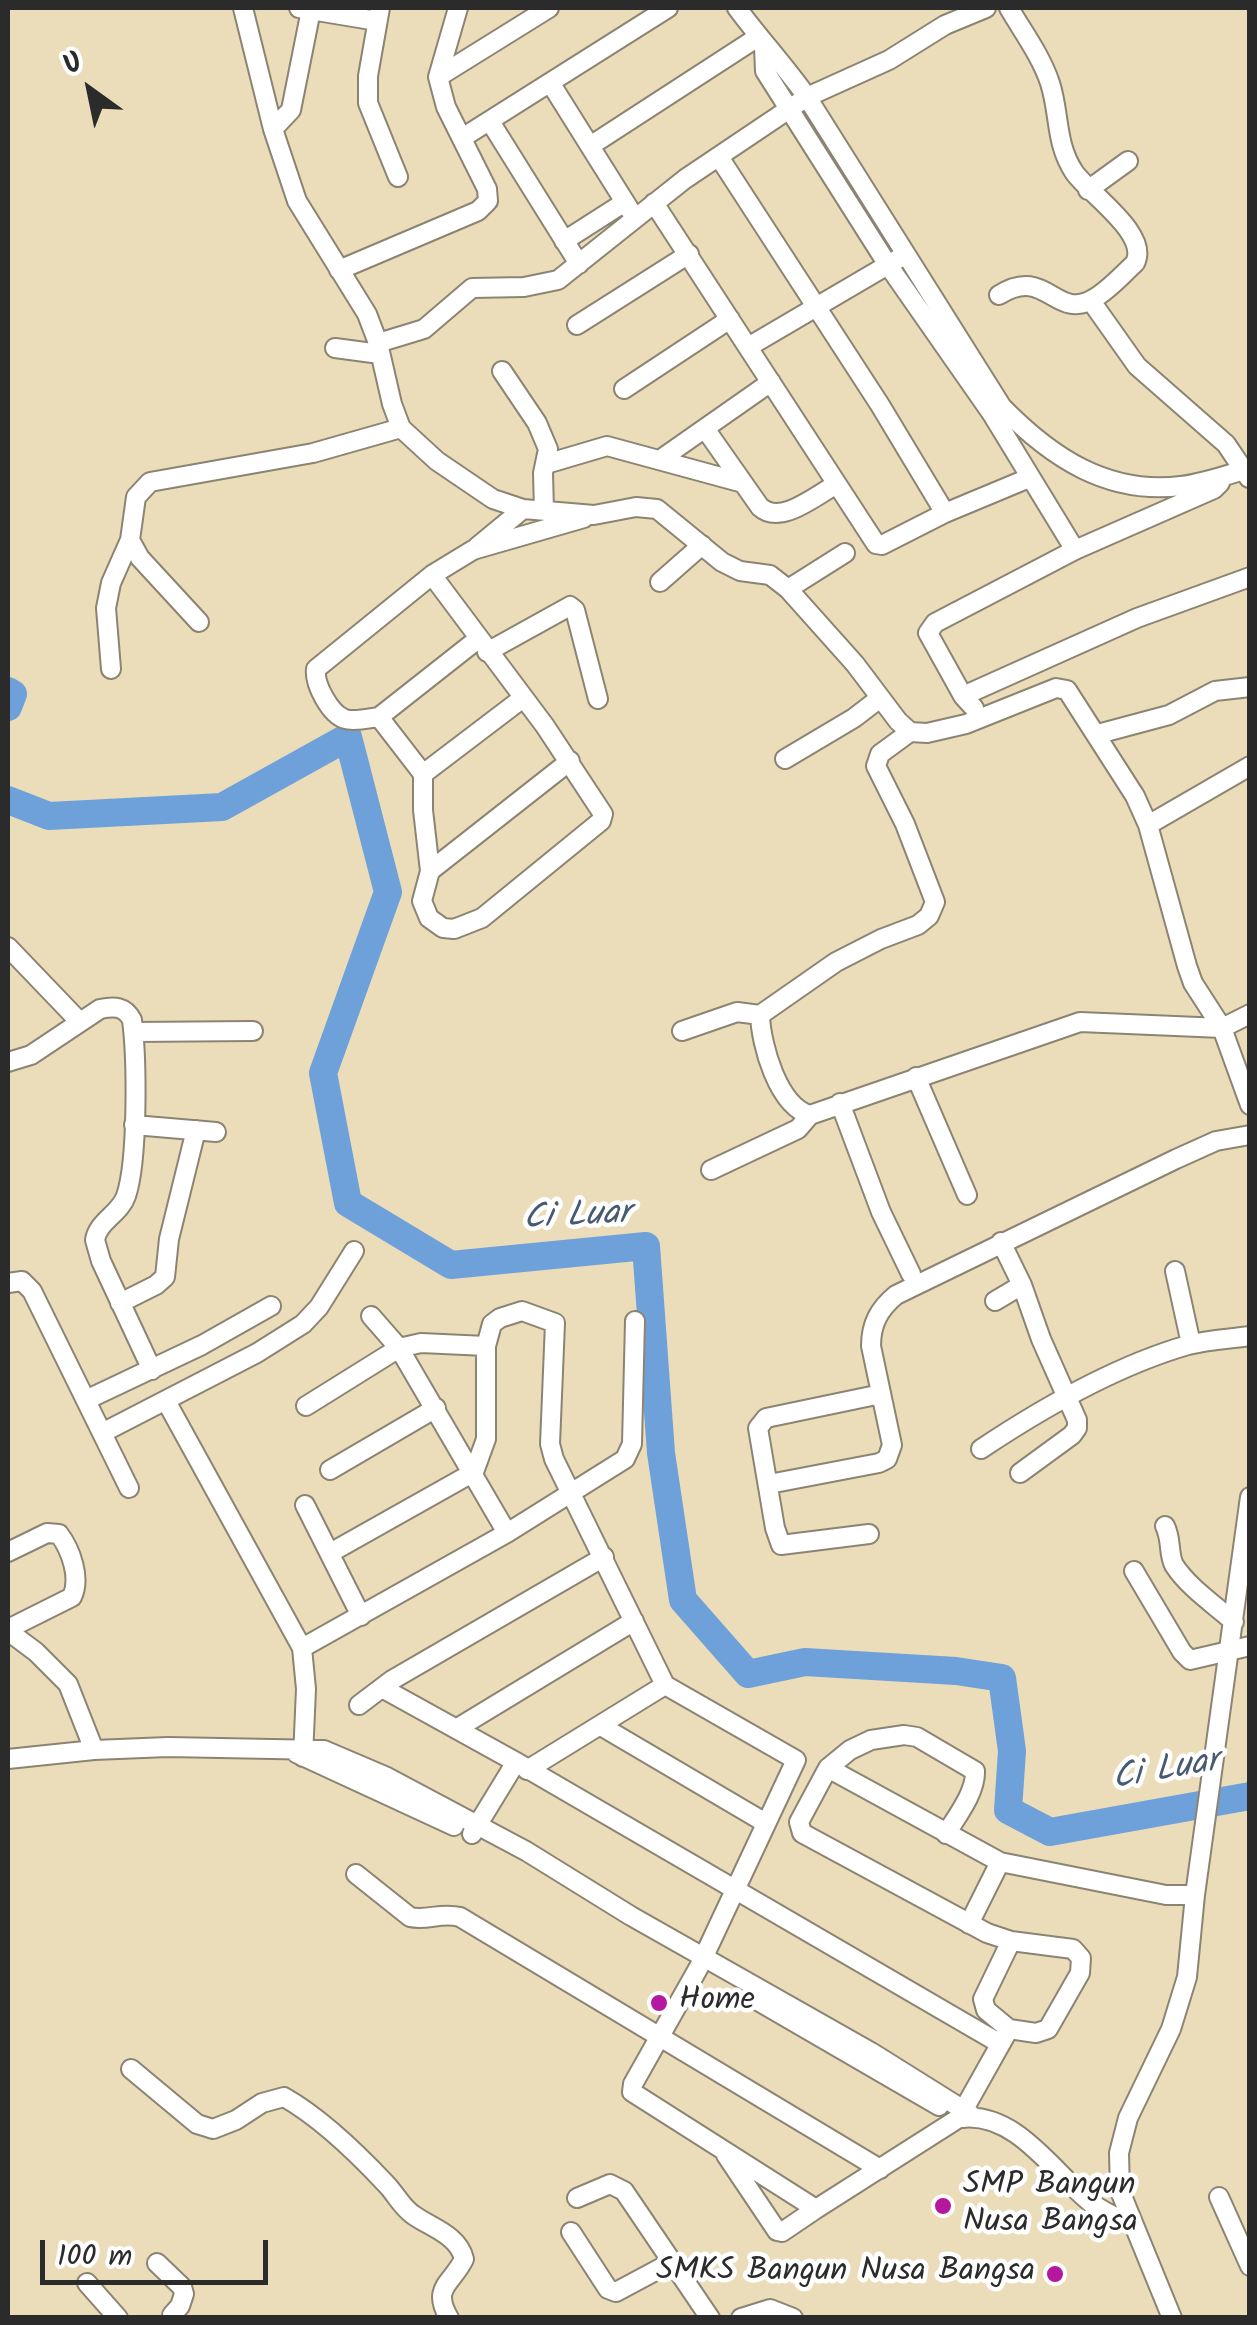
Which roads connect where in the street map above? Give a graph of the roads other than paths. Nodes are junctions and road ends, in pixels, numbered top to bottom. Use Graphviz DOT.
graph roads {
  1 [pos="243,8"];
  2 [pos="458,8"];
  3 [pos="668,8"];
  4 [pos="737,8"];
  5 [pos="986,8"];
  6 [pos="1008,8"];
  7 [pos="305,9"];
  8 [pos="540,10"];
  9 [pos="379,14"];
  10 [pos="761,42"];
  11 [pos="438,76"];
  12 [pos="550,84"];
  13 [pos="807,97"];
  14 [pos="789,108"];
  15 [pos="491,124"];
  16 [pos="272,129"];
  17 [pos="462,138"];
  18 [pos="590,146"];
  19 [pos="722,151"];
  20 [pos="1128,161"];
  21 [pos="398,177"];
  22 [pos="1088,190"];
  23 [pos="654,203"];
  24 [pos="630,210"];
  25 [pos="564,241"];
  26 [pos="690,254"];
  27 [pos="896,260"];
  28 [pos="579,264"];
  29 [pos="340,270"];
  30 [pos="999,295"];
  31 [pos="1092,301"];
  32 [pos="815,306"];
  33 [pos="730,319"];
  34 [pos="577,325"];
  35 [pos="334,348"];
  36 [pos="379,348"];
  37 [pos="748,348"];
  38 [pos="502,371"];
  39 [pos="771,382"];
  40 [pos="624,389"];
  41 [pos="997,410"];
  42 [pos="401,428"];
  43 [pos="706,430"];
  44 [pos="660,459"];
  45 [pos="546,464"];
  46 [pos="1243,473"];
  47 [pos="1029,478"];
  48 [pos="743,483"];
  49 [pos="837,484"];
  50 [pos="523,508"];
  51 [pos="544,511"];
  52 [pos="945,513"];
  53 [pos="594,515"];
  54 [pos="130,540"];
  55 [pos="702,545"];
  56 [pos="473,550"];
  57 [pos="1074,550"];
  58 [pos="845,553"];
  59 [pos="432,575"];
  60 [pos="1250,577"];
  61 [pos="660,582"];
  62 [pos="788,588"];
  63 [pos="199,622"];
  64 [pos="482,645"];
  65 [pos="111,669"];
  66 [pos="1250,687"];
  67 [pos="523,698"];
  68 [pos="880,698"];
  69 [pos="598,699"];
  70 [pos="380,716"];
  71 [pos="910,732"];
  72 [pos="1098,734"];
  73 [pos="784,759"];
  74 [pos="570,761"];
  75 [pos="1250,766"];
  76 [pos="423,774"];
  77 [pos="1148,825"];
  78 [pos="430,871"];
  79 [pos="8,947"];
  80 [pos="1250,1014"];
  81 [pos="760,1015"];
  82 [pos="78,1020"];
  83 [pos="1222,1028"];
  84 [pos="682,1030"];
  85 [pos="253,1031"];
  86 [pos="134,1032"];
  87 [pos="8,1062"];
  88 [pos="916,1077"];
  89 [pos="840,1104"];
  90 [pos="1250,1105"];
  91 [pos="810,1115"];
  92 [pos="134,1125"];
  93 [pos="196,1130"];
  94 [pos="216,1132"];
  95 [pos="1250,1135"];
  96 [pos="711,1170"];
  97 [pos="967,1195"];
  98 [pos="1002,1242"];
  99 [pos="354,1251"];
  100 [pos="1175,1272"];
  101 [pos="911,1274"];
  102 [pos="8,1284"];
  103 [pos="1022,1285"];
  104 [pos="995,1301"];
  105 [pos="120,1302"];
  106 [pos="271,1306"];
  107 [pos="371,1316"];
  108 [pos="635,1321"];
  109 [pos="1250,1336"];
  110 [pos="1191,1344"];
  111 [pos="486,1346"];
  112 [pos="399,1348"];
  113 [pos="152,1370"];
  114 [pos="881,1394"];
  115 [pos="1068,1398"];
  116 [pos="86,1400"];
  117 [pos="166,1401"];
  118 [pos="306,1406"];
  119 [pos="436,1408"];
  120 [pos="102,1433"];
  121 [pos="981,1449"];
  122 [pos="330,1470"];
  123 [pos="474,1472"];
  124 [pos="1020,1473"];
  125 [pos="769,1484"];
  126 [pos="128,1488"];
  127 [pos="572,1492"];
  128 [pos="1250,1496"];
  129 [pos="305,1504"];
  130 [pos="1165,1526"];
  131 [pos="507,1532"];
  132 [pos="870,1534"];
  133 [pos="8,1552"];
  134 [pos="330,1554"];
  135 [pos="604,1556"];
  136 [pos="1246,1561"];
  137 [pos="1134,1572"];
  138 [pos="361,1616"];
  139 [pos="634,1621"];
  140 [pos="1234,1622"];
  141 [pos="8,1630"];
  142 [pos="1250,1646"];
  143 [pos="302,1648"];
  144 [pos="1229,1650"];
  145 [pos="664,1685"];
  146 [pos="384,1689"];
  147 [pos="359,1705"];
  148 [pos="601,1726"];
  149 [pos="456,1728"];
  150 [pos="94,1750"];
  151 [pos="300,1752"];
  152 [pos="11,1753"];
  153 [pos="521,1766"];
  154 [pos="828,1768"];
  155 [pos="764,1822"];
  156 [pos="474,1831"];
  157 [pos="946,1834"];
  158 [pos="1000,1862"];
  159 [pos="356,1874"];
  160 [pos="734,1888"];
  161 [pos="1195,1895"];
  162 [pos="969,1924"];
  163 [pos="1011,1941"];
  164 [pos="702,1961"];
  165 [pos="660,2036"];
  166 [pos="1004,2036"];
  167 [pos="131,2069"];
  168 [pos="965,2114"];
  169 [pos="722,2151"];
  170 [pos="880,2169"];
  171 [pos="577,2198"];
  172 [pos="1219,2198"];
  173 [pos="816,2209"];
  174 [pos="1132,2225"];
  175 [pos="571,2232"];
  176 [pos="672,2262"];
  177 [pos="157,2263"];
  178 [pos="1250,2266"];
  179 [pos="87,2283"];
  180 [pos="171,2316"];
  181 [pos="118,2318"];
  182 [pos="449,2318"];
  183 [pos="710,2318"];
  184 [pos="741,2318"];
  185 [pos="792,2318"];
  186 [pos="1172,2318"];
  1 -- 16 [label="street"];
  2 -- 11 [label="street"];
  3 -- 12 [label="street"];
  4 -- 10 [label="street"];
  5 -- 13 [label="street"];
  6 -- 22 [label="street"];
  7 -- 9 [label="street"];
  7 -- 16 [label="street"];
  8 -- 11 [label="street"];
  9 -- 21 [label="street"];
  10 -- 13 [label="street"];
  10 -- 14 [label="street"];
  10 -- 18 [label="street"];
  11 -- 17 [label="street"];
  12 -- 15 [label="street"];
  12 -- 18 [label="street"];
  13 -- 14 [label="street"];
  13 -- 27 [label="street"];
  14 -- 19 [label="street"];
  14 -- 27 [label="street"];
  15 -- 17 [label="street"];
  15 -- 25 [label="street"];
  16 -- 29 [label="street"];
  17 -- 29 [label="street"];
  18 -- 24 [label="street"];
  19 -- 23 [label="street"];
  19 -- 32 [label="street"];
  20 -- 22 [label="street"];
  22 -- 31 [label="street"];
  23 -- 24 [label="street"];
  23 -- 26 [label="street"];
  24 -- 25 [label="street"];
  24 -- 28 [label="street"];
  25 -- 28 [label="street"];
  26 -- 33 [label="street"];
  26 -- 34 [label="street"];
  27 -- 32 [label="street"];
  27 -- 41 [label="street"];
  28 -- 36 [label="street"];
  29 -- 36 [label="street"];
  30 -- 31 [label="street"];
  31 -- 46 [label="street"];
  32 -- 37 [label="street"];
  32 -- 52 [label="street"];
  33 -- 37 [label="street"];
  33 -- 40 [label="street"];
  35 -- 36 [label="street"];
  36 -- 42 [label="street"];
  37 -- 39 [label="street"];
  38 -- 45 [label="street"];
  39 -- 43 [label="street"];
  39 -- 49 [label="street"];
  41 -- 46 [label="street"];
  41 -- 47 [label="street"];
  42 -- 50 [label="street"];
  42 -- 54 [label="street"];
  43 -- 44 [label="street"];
  43 -- 48 [label="street"];
  44 -- 45 [label="street"];
  44 -- 48 [label="street"];
  45 -- 51 [label="street"];
  46 -- 57 [label="street"];
  47 -- 52 [label="street"];
  47 -- 57 [label="street"];
  48 -- 49 [label="street"];
  49 -- 52 [label="street"];
  50 -- 51 [label="street"];
  50 -- 56 [label="street"];
  51 -- 53 [label="street"];
  53 -- 55 [label="street"];
  53 -- 56 [label="street"];
  54 -- 63 [label="street"];
  54 -- 65 [label="street"];
  55 -- 61 [label="street"];
  55 -- 62 [label="street"];
  56 -- 59 [label="street"];
  57 -- 60 [label="street"];
  58 -- 62 [label="street"];
  59 -- 64 [label="street"];
  59 -- 70 [label="street"];
  62 -- 68 [label="street"];
  64 -- 67 [label="street"];
  64 -- 69 [label="street"];
  64 -- 70 [label="street"];
  66 -- 72 [label="street"];
  67 -- 74 [label="street"];
  67 -- 76 [label="street"];
  68 -- 71 [label="street"];
  68 -- 73 [label="street"];
  70 -- 76 [label="street"];
  71 -- 72 [label="street"];
  71 -- 81 [label="street"];
  72 -- 77 [label="street"];
  74 -- 78 [label="street"];
  74 -- 78 [label="street"];
  75 -- 77 [label="street"];
  76 -- 78 [label="street"];
  77 -- 83 [label="street"];
  79 -- 82 [label="street"];
  80 -- 83 [label="street"];
  81 -- 84 [label="street"];
  81 -- 91 [label="street"];
  82 -- 86 [label="street"];
  82 -- 87 [label="street"];
  83 -- 88 [label="street"];
  83 -- 90 [label="street"];
  85 -- 86 [label="street"];
  86 -- 92 [label="street"];
  88 -- 89 [label="street"];
  88 -- 97 [label="street"];
  89 -- 91 [label="street"];
  89 -- 101 [label="street"];
  91 -- 96 [label="street"];
  92 -- 93 [label="street"];
  92 -- 105 [label="street"];
  93 -- 94 [label="street"];
  93 -- 105 [label="street"];
  95 -- 98 [label="street"];
  98 -- 103 [label="street"];
  98 -- 114 [label="street"];
  99 -- 117 [label="street"];
  100 -- 110 [label="street"];
  102 -- 116 [label="street"];
  103 -- 104 [label="street"];
  103 -- 115 [label="street"];
  105 -- 113 [label="street"];
  106 -- 113 [label="street"];
  107 -- 112 [label="street"];
  108 -- 127 [label="street"];
  109 -- 110 [label="street"];
  110 -- 115 [label="street"];
  111 -- 112 [label="street"];
  111 -- 123 [label="street"];
  111 -- 127 [label="street"];
  112 -- 118 [label="street"];
  112 -- 119 [label="street"];
  113 -- 116 [label="street"];
  114 -- 125 [label="street"];
  114 -- 125 [label="street"];
  115 -- 121 [label="street"];
  115 -- 124 [label="street"];
  116 -- 120 [label="street"];
  117 -- 120 [label="street"];
  117 -- 143 [label="street"];
  119 -- 122 [label="street"];
  119 -- 123 [label="street"];
  120 -- 126 [label="street"];
  123 -- 131 [label="street"];
  123 -- 134 [label="street"];
  125 -- 132 [label="street"];
  127 -- 131 [label="street"];
  127 -- 135 [label="street"];
  128 -- 136 [label="street"];
  129 -- 134 [label="street"];
  130 -- 140 [label="street"];
  131 -- 138 [label="street"];
  133 -- 141 [label="street"];
  134 -- 138 [label="street"];
  135 -- 139 [label="street"];
  135 -- 146 [label="street"];
  136 -- 140 [label="street"];
  137 -- 144 [label="street"];
  138 -- 143 [label="street"];
  139 -- 145 [label="street"];
  139 -- 149 [label="street"];
  140 -- 144 [label="street"];
  141 -- 150 [label="street"];
  142 -- 144 [label="street"];
  143 -- 151 [label="street"];
  144 -- 161 [label="street"];
  145 -- 148 [label="street"];
  145 -- 155 [label="street"];
  146 -- 147 [label="street"];
  146 -- 149 [label="street"];
  148 -- 153 [label="street"];
  148 -- 155 [label="street"];
  149 -- 153 [label="street"];
  150 -- 151 [label="street"];
  150 -- 152 [label="street"];
  151 -- 156 [label="street"];
  153 -- 156 [label="street"];
  153 -- 160 [label="street"];
  154 -- 157 [label="street"];
  154 -- 157 [label="street"];
  154 -- 162 [label="street"];
  155 -- 160 [label="street"];
  156 -- 164 [label="street"];
  157 -- 158 [label="street"];
  158 -- 161 [label="street"];
  158 -- 162 [label="street"];
  159 -- 165 [label="street"];
  160 -- 164 [label="street"];
  160 -- 166 [label="street"];
  161 -- 174 [label="street"];
  162 -- 163 [label="street"];
  163 -- 166 [label="street"];
  163 -- 166 [label="street"];
  164 -- 165 [label="street"];
  164 -- 168 [label="street"];
  165 -- 169 [label="street"];
  165 -- 170 [label="street"];
  166 -- 168 [label="street"];
  167 -- 182 [label="street"];
  168 -- 170 [label="street"];
  168 -- 174 [label="street"];
  169 -- 173 [label="street"];
  169 -- 173 [label="street"];
  170 -- 173 [label="street"];
  171 -- 176 [label="street"];
  172 -- 178 [label="street"];
  174 -- 186 [label="street"];
  175 -- 176 [label="street"];
  176 -- 183 [label="street"];
  177 -- 180 [label="street"];
  179 -- 181 [label="street"];
  184 -- 185 [label="street"];
}
